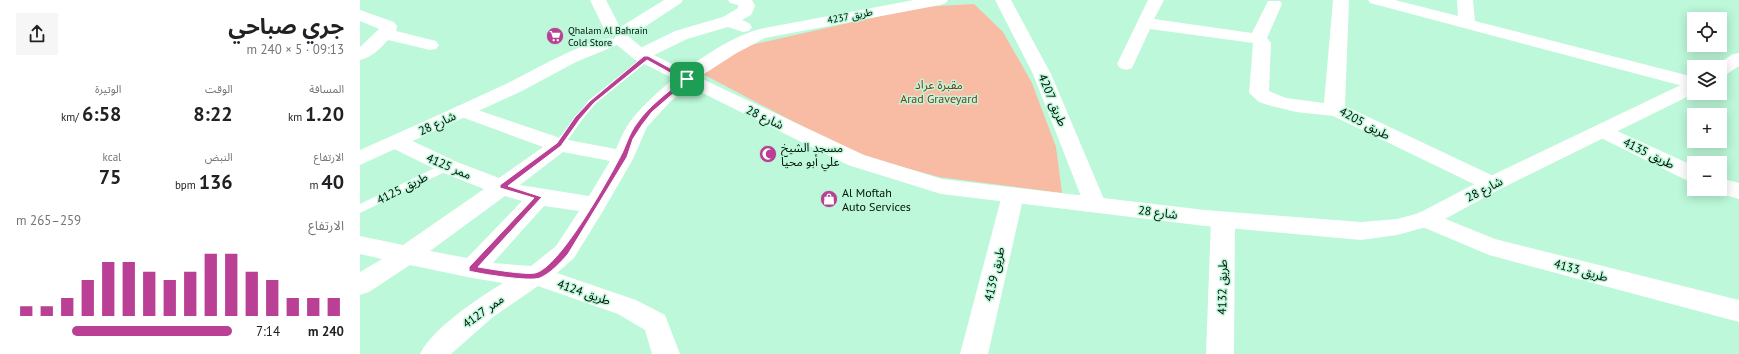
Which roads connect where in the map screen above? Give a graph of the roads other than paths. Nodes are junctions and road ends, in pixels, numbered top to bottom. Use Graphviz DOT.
graph roads {
  1 [pos="598,0"];
  2 [pos="675,0"];
  3 [pos="736,0"];
  4 [pos="940,0"];
  5 [pos="1003,0"];
  6 [pos="1156,0"];
  7 [pos="1341,0"];
  8 [pos="1376,0"];
  9 [pos="1465,0"];
  10 [pos="1274,4"];
  11 [pos="360,15"];
  12 [pos="729,21"];
  13 [pos="1144,23"];
  14 [pos="1467,24"];
  15 [pos="387,30"];
  16 [pos="760,34"];
  17 [pos="614,36"];
  18 [pos="1258,39"];
  19 [pos="430,44"];
  20 [pos="360,55"];
  21 [pos="643,56"];
  22 [pos="1739,58"];
  23 [pos="1126,64"];
  24 [pos="1727,66"];
  25 [pos="687,79"];
  26 [pos="1687,82"];
  27 [pos="1687,88"];
  28 [pos="1337,110"];
  29 [pos="463,111"];
  30 [pos="1604,131"];
  31 [pos="397,142"];
  32 [pos="559,145"];
  33 [pos="623,157"];
  34 [pos="363,158"];
  35 [pos="445,167"];
  36 [pos="1687,172"];
  37 [pos="1492,184"];
  38 [pos="502,187"];
  39 [pos="1727,188"];
  40 [pos="1739,191"];
  41 [pos="1013,195"];
  42 [pos="539,197"];
  43 [pos="1095,204"];
  44 [pos="595,205"];
  45 [pos="360,210"];
  46 [pos="1426,219"];
  47 [pos="1223,220"];
  48 [pos="360,245"];
  49 [pos="405,256"];
  50 [pos="472,269"];
  51 [pos="537,276"];
  52 [pos="360,285"];
  53 [pos="1739,311"];
  54 [pos="434,354"];
  55 [pos="666,354"];
  56 [pos="974,354"];
  57 [pos="1220,354"];
  1 -- 17 [label="street"];
  2 -- 17 [label="street"];
  3 -- 12 [label="street"];
  4 -- 16 [label="street, طريق 4237"];
  5 -- 43 [label="street, طريق 4207"];
  6 -- 13 [label="street"];
  7 -- 28 [label="street, طريق 4205"];
  8 -- 14 [label="street"];
  9 -- 14 [label="street"];
  10 -- 18 [label="street"];
  11 -- 15 [label="street"];
  12 -- 16 [label="street"];
  12 -- 21 [label="street"];
  13 -- 18 [label="street"];
  13 -- 23 [label="street"];
  14 -- 26 [label="street"];
  15 -- 19 [label="street"];
  15 -- 20 [label="street"];
  16 -- 25 [label="street, طريق 4237"];
  17 -- 21 [label="street, شارع 28"];
  17 -- 29 [label="street, شارع 28"];
  18 -- 28 [label="street"];
  21 -- 25 [label="street, شارع 28"];
  21 -- 32 [label="lane"];
  22 -- 24 [label="street"];
  25 -- 33 [label="street, طريق 4237"];
  25 -- 41 [label="street, شارع 28"];
  27 -- 30 [label="street, شارع 28"];
  28 -- 37 [label="street, طريق 4205"];
  29 -- 31 [label="street, شارع 28"];
  29 -- 32 [label="street"];
  30 -- 36 [label="street, طريق 4135"];
  30 -- 37 [label="street, شارع 28"];
  31 -- 34 [label="street, شارع 28"];
  31 -- 35 [label="street, ممر 4125"];
  32 -- 33 [label="street"];
  32 -- 38 [label="street"];
  33 -- 44 [label="street, طريق 4237"];
  35 -- 38 [label="street, ممر 4125"];
  35 -- 45 [label="lane, طريق 4125"];
  37 -- 46 [label="street, شارع 28"];
  38 -- 42 [label="street, ممر 4125"];
  38 -- 49 [label="street"];
  39 -- 40 [label="street"];
  41 -- 43 [label="street, شارع 28"];
  41 -- 56 [label="street, طريق 4139"];
  42 -- 44 [label="street, ممر 4125"];
  42 -- 50 [label="street"];
  43 -- 47 [label="street, شارع 28"];
  44 -- 51 [label="street, طريق 4237"];
  46 -- 47 [label="street, شارع 28"];
  46 -- 53 [label="street, طريق 4133"];
  47 -- 57 [label="street, طريق 4132"];
  48 -- 49 [label="street, طريق 4124"];
  49 -- 50 [label="street, طريق 4124"];
  49 -- 52 [label="street"];
  50 -- 51 [label="street, طريق 4124"];
  51 -- 54 [label="street, ممر 4127"];
  51 -- 55 [label="street, طريق 4124"];
}
